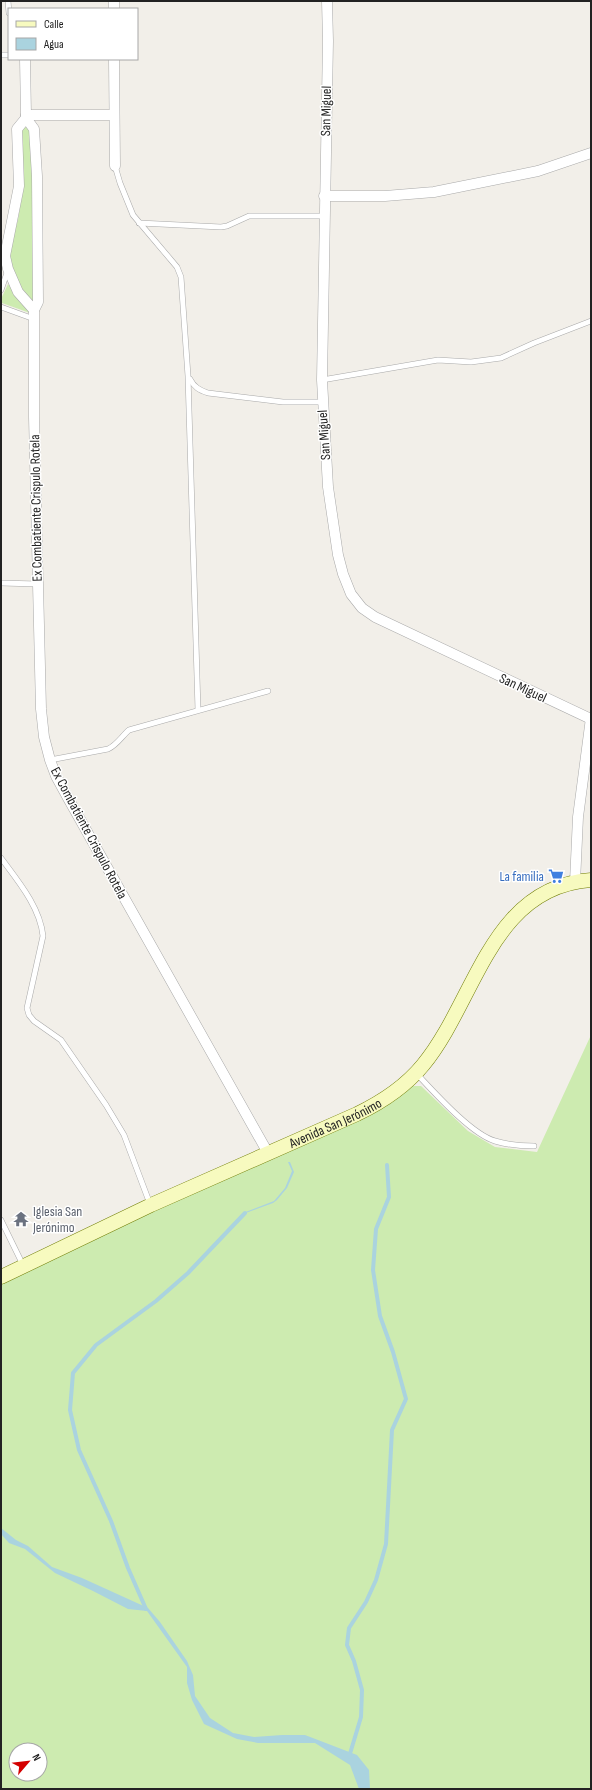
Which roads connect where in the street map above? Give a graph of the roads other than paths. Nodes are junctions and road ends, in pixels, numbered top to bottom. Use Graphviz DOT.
graph roads {
  1 [pos="327,1"];
  2 [pos="25,60"];
  3 [pos="114,60"];
  4 [pos="114,115"];
  5 [pos="26,116"];
  6 [pos="591,153"];
  7 [pos="115,166"];
  8 [pos="324,196"];
  9 [pos="324,216"];
  10 [pos="139,223"];
  11 [pos="8,269"];
  12 [pos="1,290"];
  13 [pos="1,307"];
  14 [pos="34,314"];
  15 [pos="591,321"];
  16 [pos="188,376"];
  17 [pos="322,380"];
  18 [pos="322,402"];
  19 [pos="1,583"];
  20 [pos="37,584"];
  21 [pos="268,690"];
  22 [pos="198,710"];
  23 [pos="591,719"];
  24 [pos="50,760"];
  25 [pos="1,858"];
  26 [pos="591,880"];
  27 [pos="575,882"];
  28 [pos="415,1073"];
  29 [pos="534,1146"];
  30 [pos="268,1153"];
  31 [pos="151,1205"];
  32 [pos="1,1220"];
  33 [pos="23,1266"];
  34 [pos="1,1277"];
  1 -- 8 [label="street, San Miguel"];
  2 -- 5 [label="street, Ex Combatiente Crispulo Rotela"];
  3 -- 4 [label="street"];
  4 -- 5 [label="street"];
  4 -- 7 [label="street"];
  5 -- 11 [label="street, Ex Combatiente Crispulo Rotela"];
  5 -- 14 [label="street, Ex Combatiente Crispulo Rotela"];
  6 -- 8 [label="street"];
  7 -- 10 [label="lane"];
  8 -- 9 [label="street, San Miguel"];
  9 -- 10 [label="lane"];
  9 -- 17 [label="street, San Miguel"];
  10 -- 16 [label="lane"];
  11 -- 12 [label="lane"];
  11 -- 14 [label="street, Ex Combatiente Crispulo Rotela"];
  13 -- 14 [label="lane"];
  14 -- 20 [label="street, Ex Combatiente Crispulo Rotela"];
  15 -- 17 [label="lane"];
  16 -- 18 [label="lane"];
  16 -- 22 [label="lane"];
  17 -- 18 [label="street, San Miguel"];
  18 -- 23 [label="street, San Miguel"];
  19 -- 20 [label="lane"];
  20 -- 24 [label="street, Ex Combatiente Crispulo Rotela"];
  21 -- 22 [label="lane"];
  22 -- 24 [label="lane"];
  23 -- 27 [label="street, San Miguel"];
  24 -- 30 [label="street, Ex Combatiente Crispulo Rotela"];
  25 -- 31 [label="lane"];
  26 -- 27 [label="street, Avenida San Jerónimo"];
  27 -- 28 [label="street, Avenida San Jerónimo"];
  28 -- 29 [label="lane"];
  28 -- 30 [label="street, Avenida San Jerónimo"];
  30 -- 31 [label="street, Avenida San Jerónimo"];
  31 -- 33 [label="street, Avenida San Jerónimo"];
  32 -- 33 [label="lane"];
  33 -- 34 [label="street, Avenida San Jerónimo"];
}
